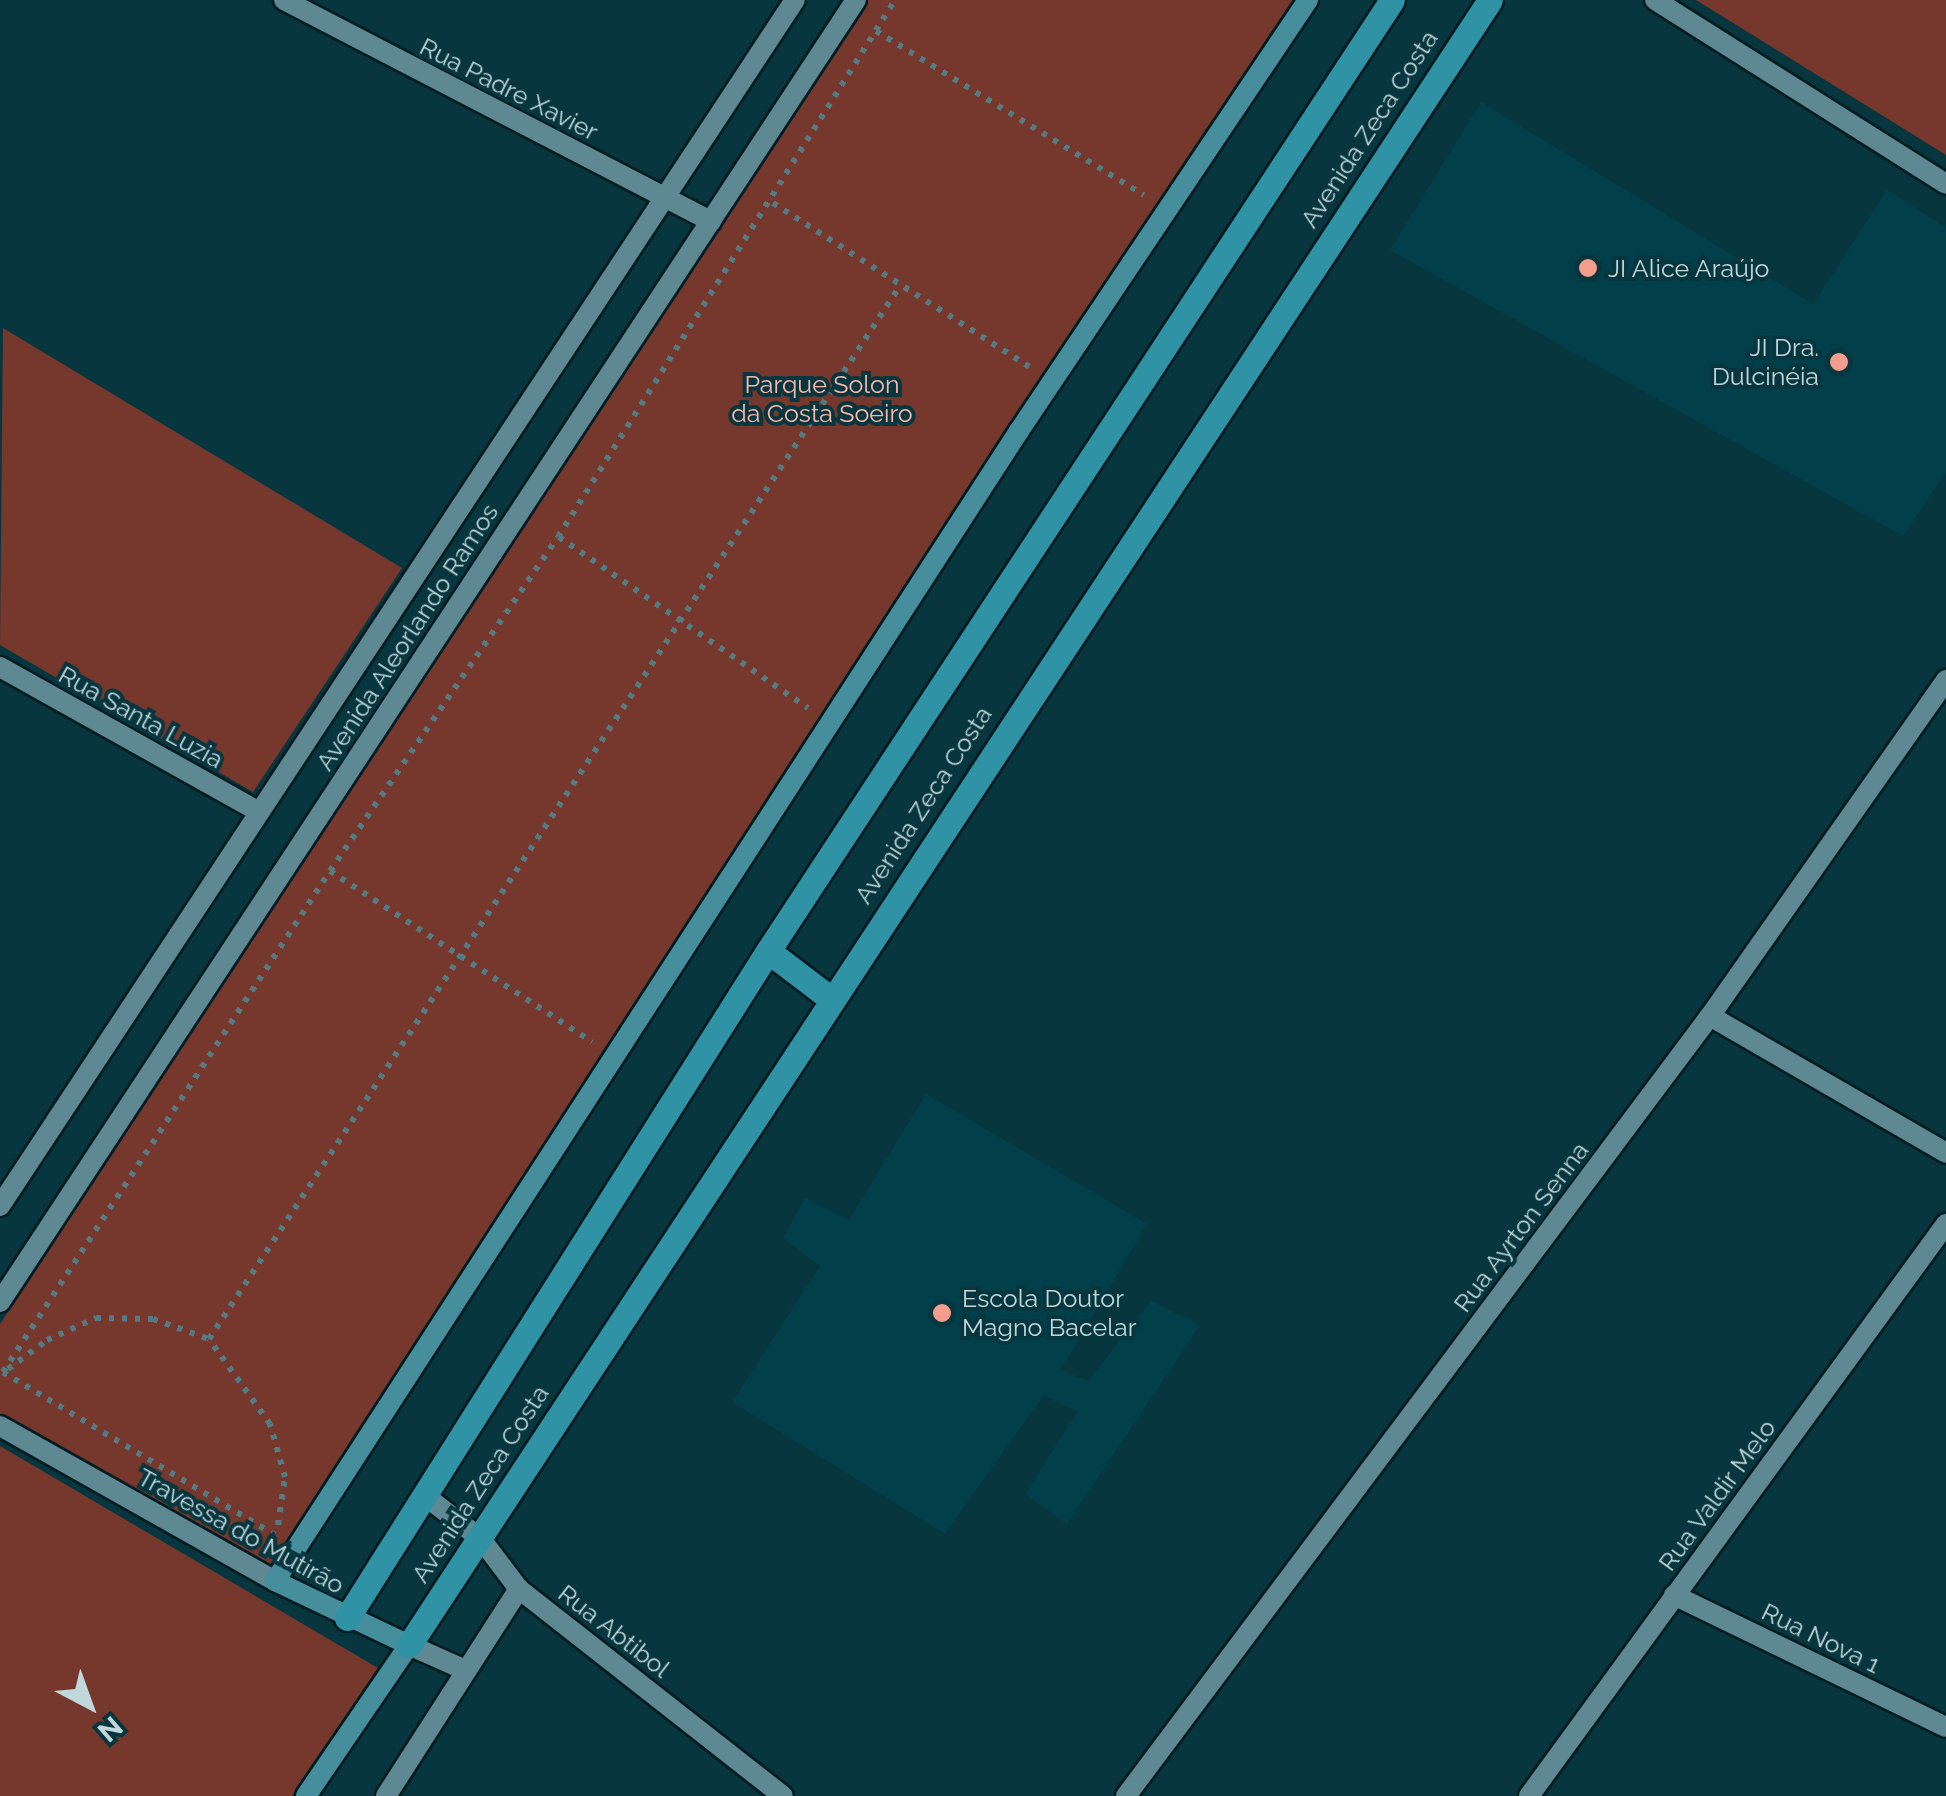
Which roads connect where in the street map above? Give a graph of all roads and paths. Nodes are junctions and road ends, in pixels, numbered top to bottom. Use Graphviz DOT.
graph roads {
  1 [pos="284,0"];
  2 [pos="795,0"];
  3 [pos="856,0"];
  4 [pos="895,0"];
  5 [pos="1308,0"];
  6 [pos="1392,0"];
  7 [pos="1490,0"];
  8 [pos="1655,0"];
  9 [pos="876,30"];
  10 [pos="1160,182"];
  11 [pos="1946,184"];
  12 [pos="662,196"];
  13 [pos="1149,198"];
  14 [pos="773,203"];
  15 [pos="1139,214"];
  16 [pos="711,221"];
  17 [pos="900,286"];
  18 [pos="1044,355"];
  19 [pos="1034,371"];
  20 [pos="1024,387"];
  21 [pos="558,536"];
  22 [pos="684,619"];
  23 [pos="0,666"];
  24 [pos="1946,680"];
  25 [pos="823,696"];
  26 [pos="813,712"];
  27 [pos="802,728"];
  28 [pos="258,812"];
  29 [pos="330,870"];
  30 [pos="768,950"];
  31 [pos="458,956"];
  32 [pos="831,999"];
  33 [pos="1710,1016"];
  34 [pos="606,1027"];
  35 [pos="595,1044"];
  36 [pos="614,1056"];
  37 [pos="584,1060"];
  38 [pos="1946,1153"];
  39 [pos="0,1206"];
  40 [pos="1946,1224"];
  41 [pos="0,1302"];
  42 [pos="210,1339"];
  43 [pos="3,1372"];
  44 [pos="0,1426"];
  45 [pos="424,1495"];
  46 [pos="297,1503"];
  47 [pos="276,1536"];
  48 [pos="481,1539"];
  49 [pos="275,1581"];
  50 [pos="519,1588"];
  51 [pos="1674,1595"];
  52 [pos="347,1618"];
  53 [pos="408,1645"];
  54 [pos="463,1669"];
  55 [pos="1946,1727"];
  56 [pos="306,1796"];
  57 [pos="386,1796"];
  58 [pos="783,1796"];
  59 [pos="1126,1796"];
  60 [pos="1528,1796"];
  1 -- 12 [label="street, Rua Padre Xavier"];
  2 -- 12 [label="street, Avenida Aleorlando Ramos"];
  3 -- 16 [label="street, Avenida Aleorlando Ramos"];
  4 -- 9 [label="path"];
  5 -- 36 [label="street"];
  6 -- 30 [label="main road, Avenida Zeca Costa"];
  7 -- 32 [label="main road, Avenida Zeca Costa"];
  8 -- 11 [label="street"];
  9 -- 13 [label="path"];
  9 -- 14 [label="path"];
  10 -- 13 [label="path"];
  12 -- 16 [label="street, Rua Padre Xavier"];
  12 -- 28 [label="street, Avenida Aleorlando Ramos"];
  13 -- 15 [label="path"];
  14 -- 17 [label="path"];
  14 -- 21 [label="path"];
  16 -- 41 [label="street, Avenida Aleorlando Ramos"];
  17 -- 19 [label="path"];
  17 -- 22 [label="path"];
  18 -- 19 [label="path"];
  19 -- 20 [label="path"];
  21 -- 22 [label="path"];
  21 -- 29 [label="path"];
  22 -- 26 [label="path"];
  22 -- 31 [label="path"];
  23 -- 28 [label="street, Rua Santa Luzia"];
  24 -- 33 [label="street, Rua Ayrton Senna"];
  25 -- 26 [label="path"];
  26 -- 27 [label="path"];
  28 -- 39 [label="street, Avenida Aleorlando Ramos"];
  29 -- 31 [label="path"];
  29 -- 43 [label="path"];
  30 -- 32 [label="main road"];
  30 -- 45 [label="main road, Avenida Zeca Costa"];
  31 -- 35 [label="path"];
  31 -- 42 [label="path"];
  32 -- 48 [label="main road, Avenida Zeca Costa"];
  33 -- 38 [label="street"];
  33 -- 59 [label="street, Rua Ayrton Senna"];
  34 -- 35 [label="path"];
  35 -- 36 [label="path"];
  35 -- 37 [label="path"];
  36 -- 49 [label="street"];
  40 -- 51 [label="street, Rua Valdir Melo"];
  42 -- 43 [label="path"];
  42 -- 47 [label="path"];
  43 -- 47 [label="path"];
  44 -- 49 [label="street, Travessa do Mutirão"];
  45 -- 48 [label="street, Rua Abtibol"];
  45 -- 52 [label="main road, Avenida Zeca Costa"];
  46 -- 47 [label="path"];
  48 -- 50 [label="street, Rua Abtibol"];
  48 -- 53 [label="main road, Avenida Zeca Costa"];
  49 -- 52 [label="street, Travessa do Mutirão"];
  50 -- 54 [label="street"];
  50 -- 58 [label="street, Rua Abtibol"];
  51 -- 55 [label="street, Rua Nova 1"];
  51 -- 60 [label="street, Rua Valdir Melo"];
  52 -- 53 [label="street, Travessa do Mutirão"];
  53 -- 54 [label="street, Travessa do Mutirão"];
  53 -- 56 [label="street"];
  54 -- 57 [label="street"];
}
